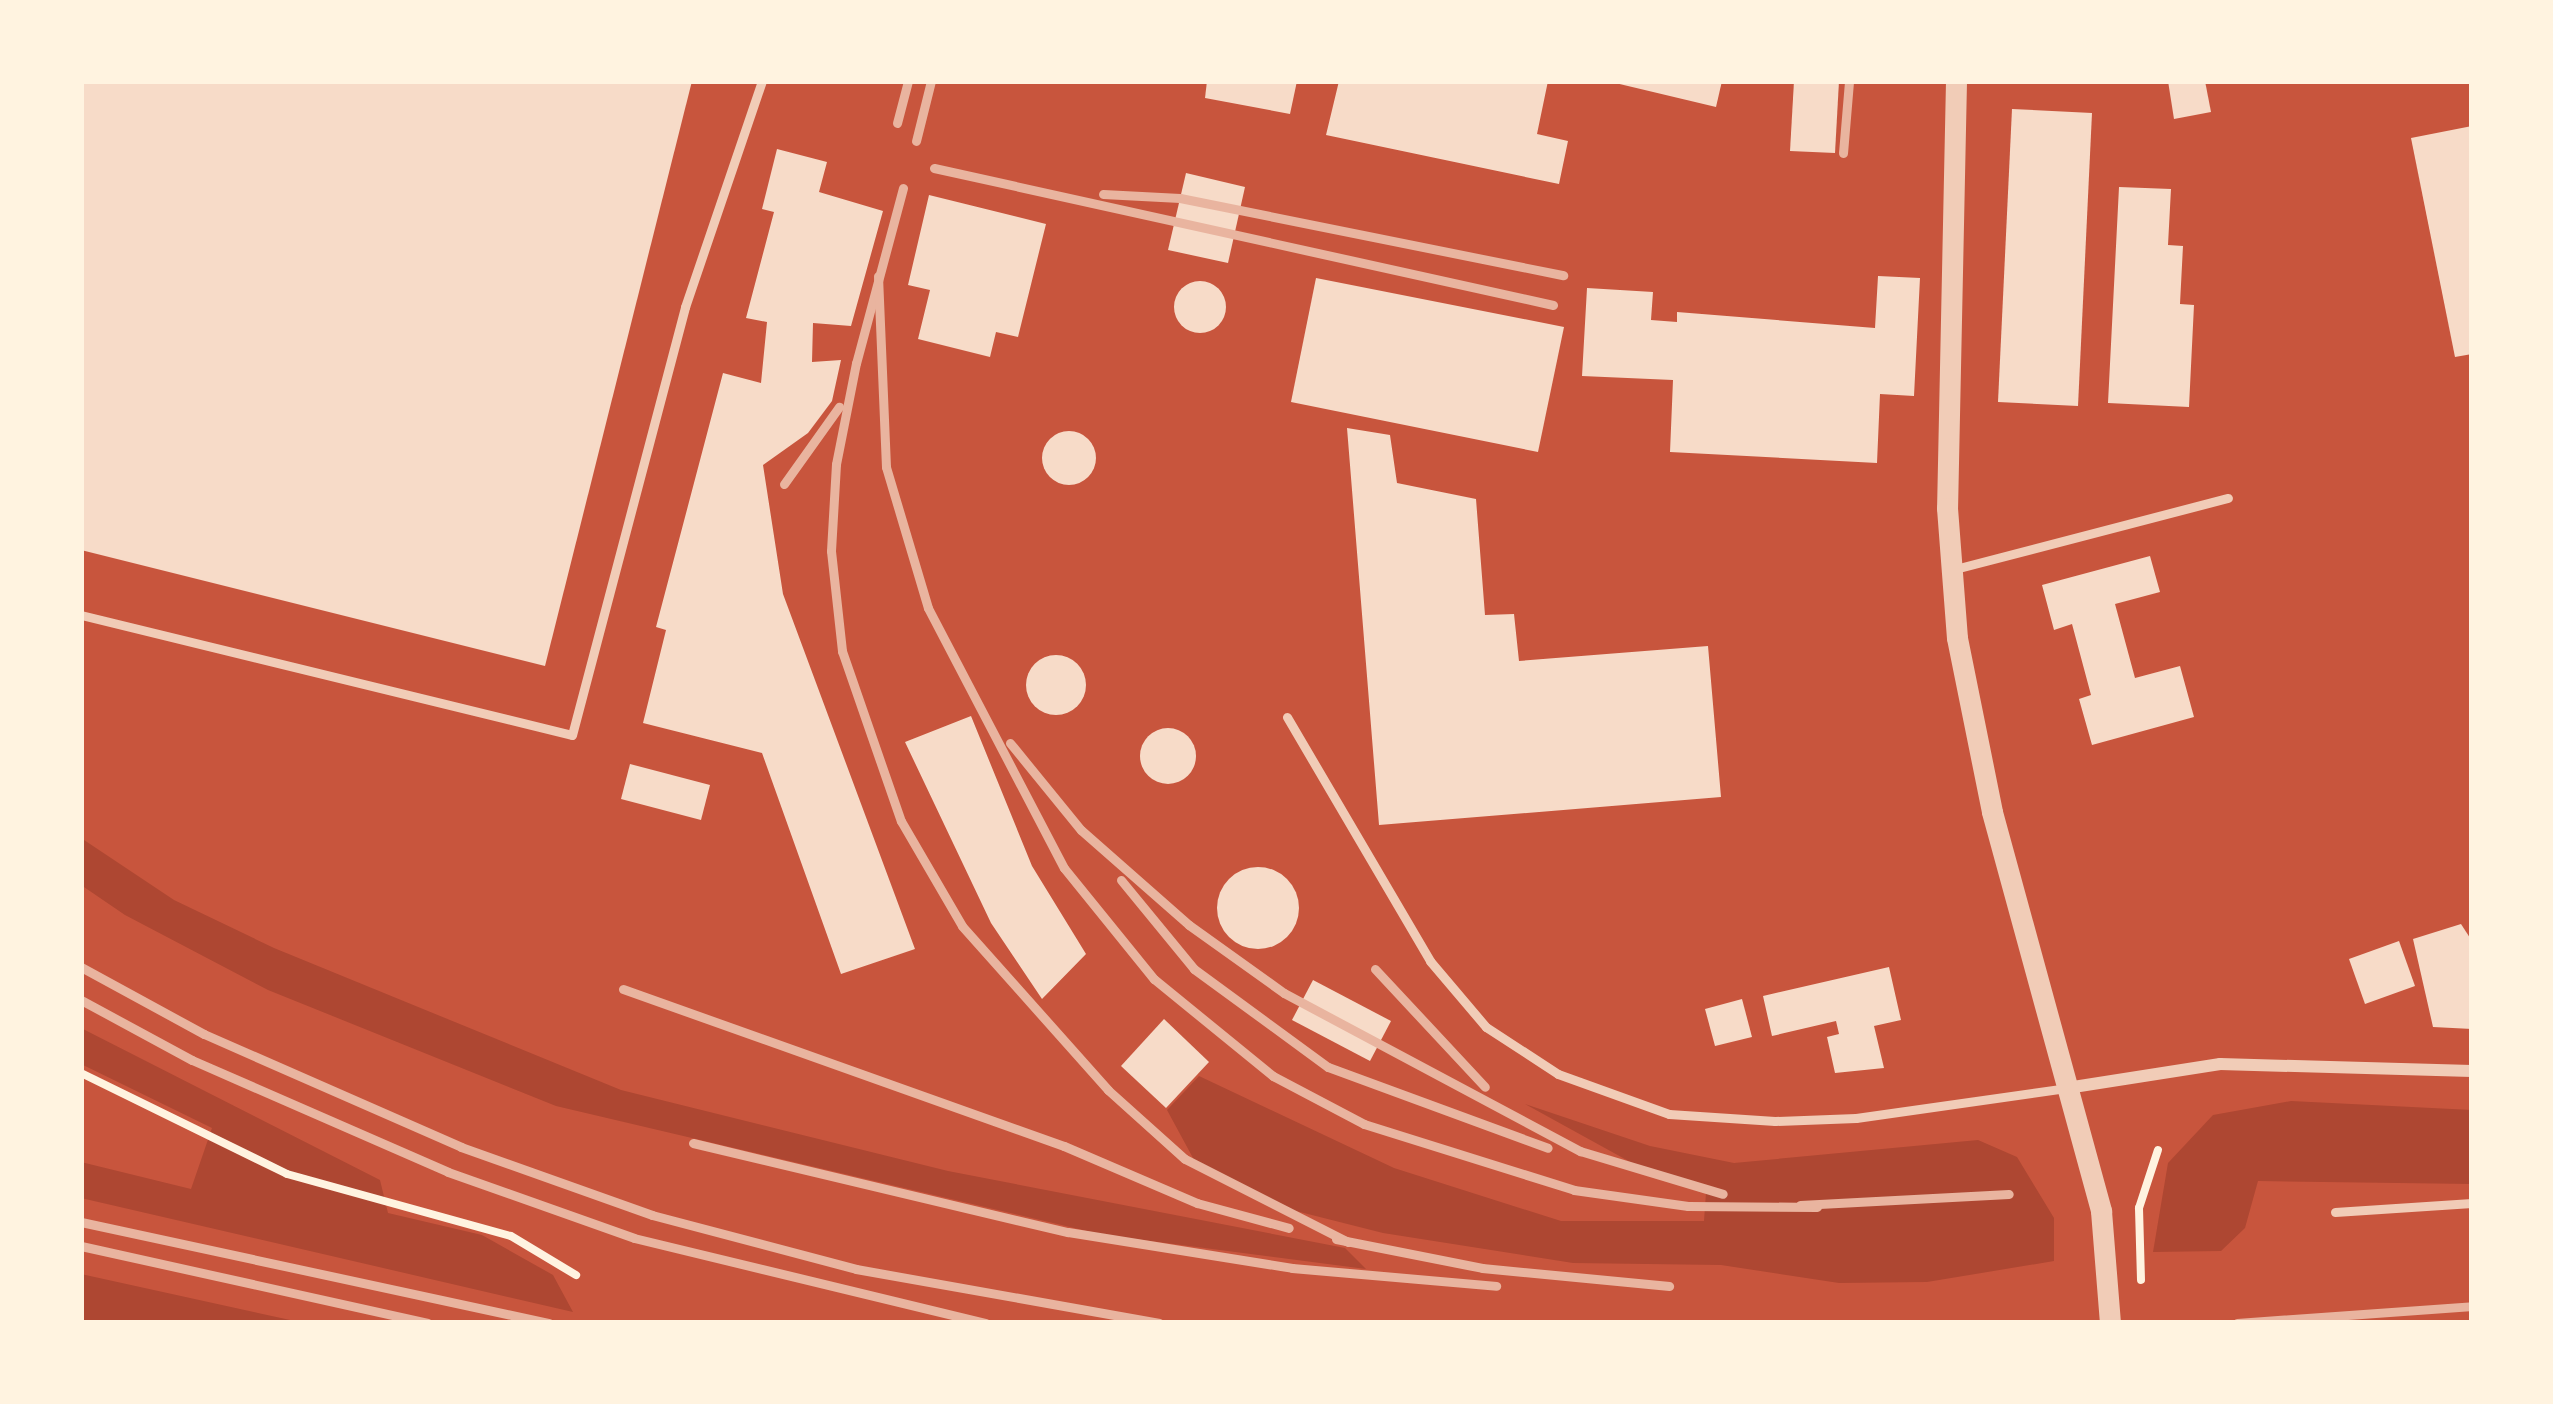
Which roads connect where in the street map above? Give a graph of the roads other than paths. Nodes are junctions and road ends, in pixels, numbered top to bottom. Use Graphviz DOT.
graph roads {
  1 [pos="761,81"];
  2 [pos="1956,81"];
  3 [pos="2228,498"];
  4 [pos="1950,570"];
  5 [pos="81,615"];
  6 [pos="1288,717"];
  7 [pos="2472,1072"];
  8 [pos="2067,1088"];
  9 [pos="2472,1203"];
  10 [pos="2335,1212"];
  11 [pos="2110,1323"];
  1 -- 5 [label="lane"];
  2 -- 4 [label="street"];
  3 -- 4 [label="lane"];
  4 -- 8 [label="street"];
  6 -- 8 [label="lane"];
  7 -- 8 [label="street"];
  8 -- 11 [label="street"];
  9 -- 10 [label="lane"];
}
